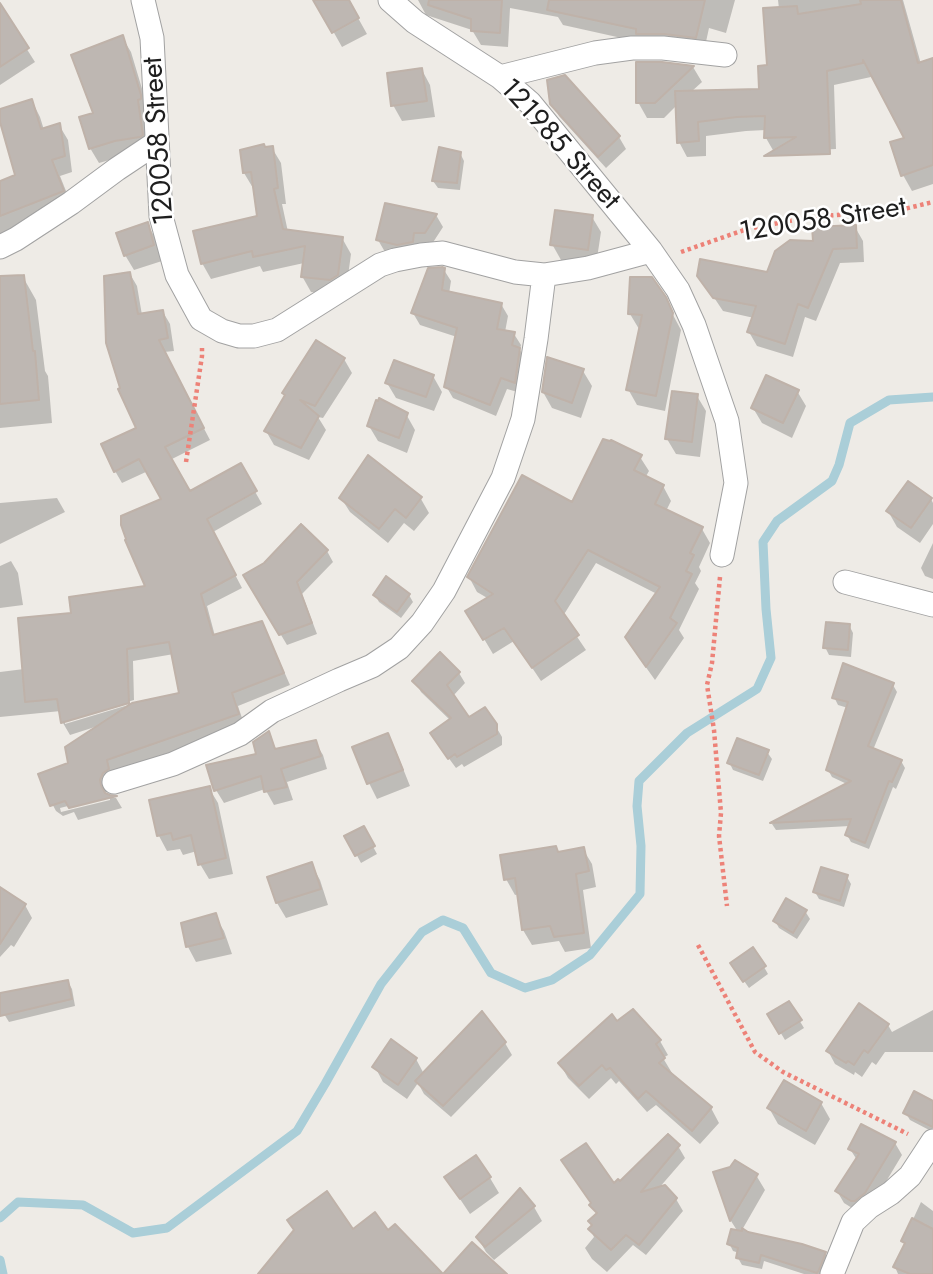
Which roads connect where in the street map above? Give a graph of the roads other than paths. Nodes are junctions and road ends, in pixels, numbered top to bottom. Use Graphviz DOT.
graph roads {
  1 [pos="143,0"];
  2 [pos="390,0"];
  3 [pos="725,55"];
  4 [pos="500,76"];
  5 [pos="156,144"];
  6 [pos="0,247"];
  7 [pos="651,251"];
  8 [pos="544,275"];
  9 [pos="722,555"];
  10 [pos="845,582"];
  11 [pos="933,605"];
  12 [pos="114,782"];
  13 [pos="932,1143"];
  14 [pos="832,1274"];
  1 -- 5 [label="street, 120058 Street"];
  2 -- 4 [label="street, 121985 Street"];
  3 -- 4 [label="street"];
  4 -- 7 [label="street, 121985 Street"];
  5 -- 6 [label="street"];
  5 -- 8 [label="street, 120058 Street"];
  7 -- 8 [label="street"];
  7 -- 9 [label="street, 121985 Street"];
  8 -- 12 [label="street"];
  10 -- 11 [label="street"];
  13 -- 14 [label="street"];
}
